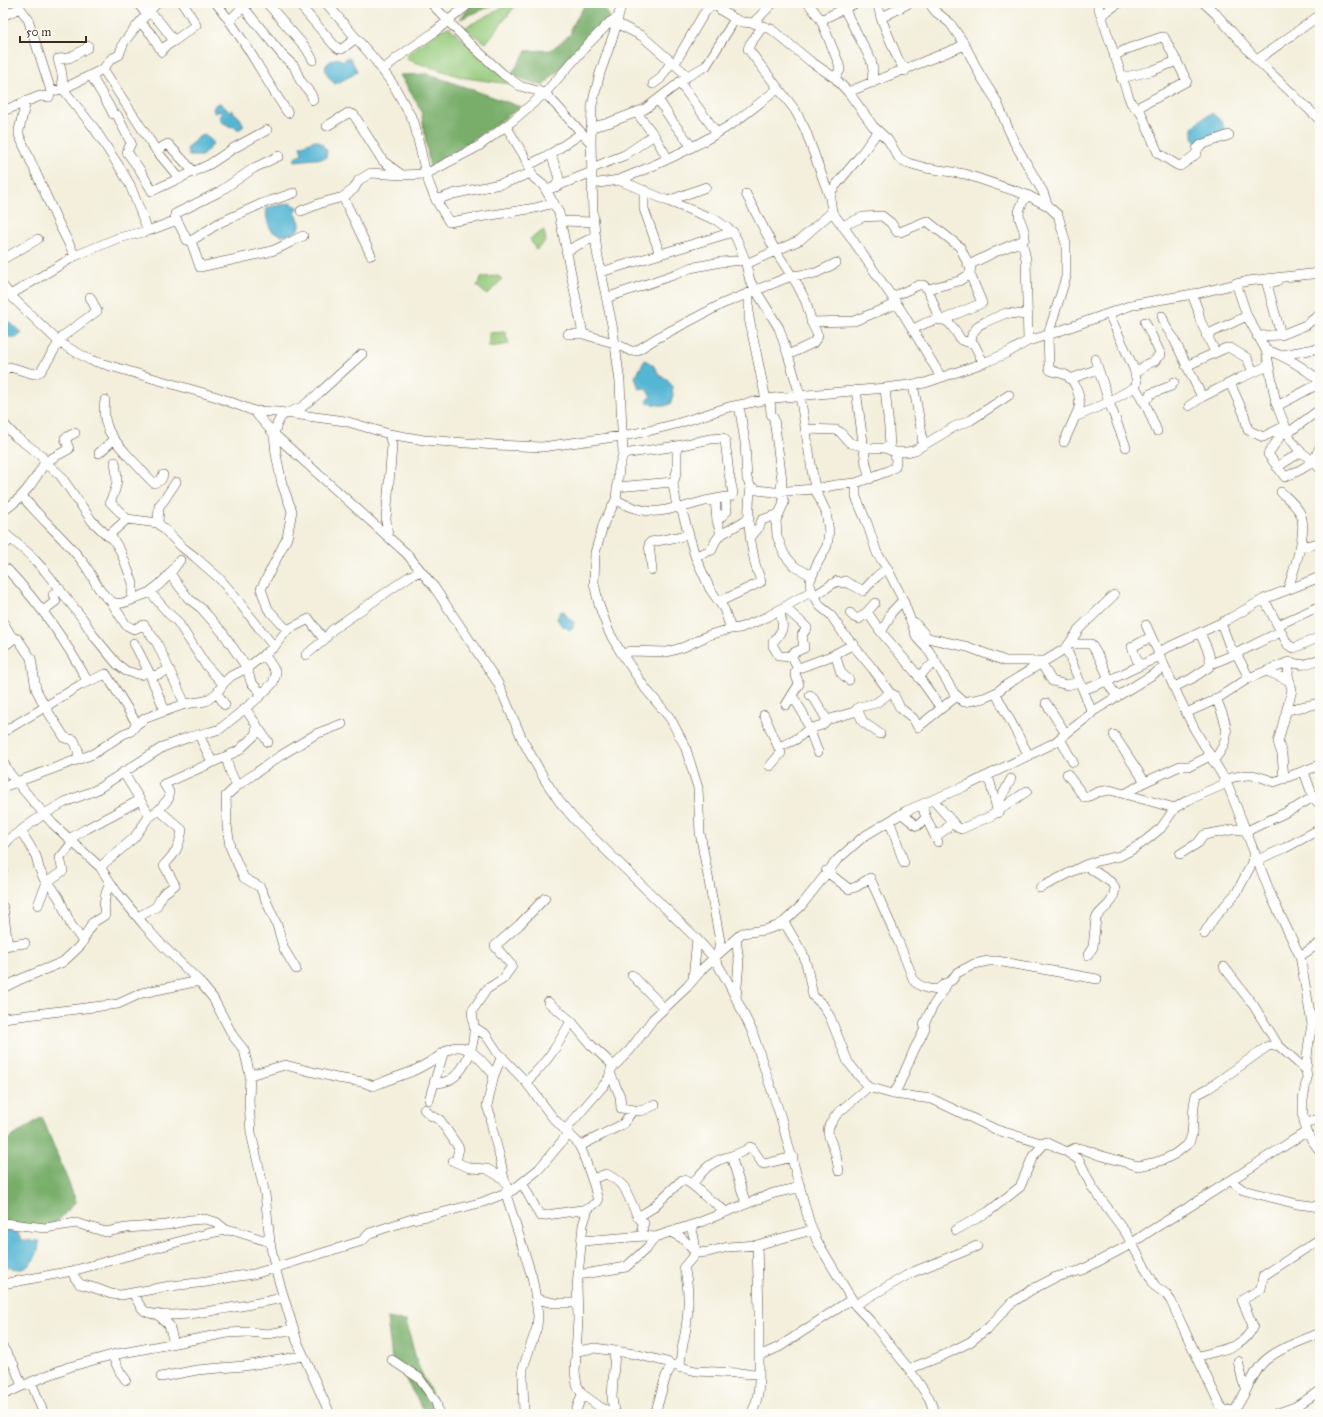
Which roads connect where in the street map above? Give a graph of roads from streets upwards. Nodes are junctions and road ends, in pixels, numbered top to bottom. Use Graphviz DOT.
graph roads {
  1 [pos="138,3"];
  2 [pos="157,3"];
  3 [pos="183,3"];
  4 [pos="216,3"];
  5 [pos="267,3"];
  6 [pos="298,3"];
  7 [pos="326,3"];
  8 [pos="431,3"];
  9 [pos="470,3"];
  10 [pos="773,3"];
  11 [pos="808,3"];
  12 [pos="856,3"];
  13 [pos="876,3"];
  14 [pos="909,3"];
  15 [pos="929,3"];
  16 [pos="1097,3"];
  17 [pos="1119,3"];
  18 [pos="1204,3"];
  19 [pos="244,4"];
  20 [pos="716,4"];
  21 [pos="19,6"];
  22 [pos="843,6"];
  23 [pos="618,11"];
  24 [pos="149,12"];
  25 [pos="1101,15"];
  26 [pos="1320,15"];
  27 [pos="3,16"];
  28 [pos="881,18"];
  29 [pos="735,19"];
  30 [pos="230,20"];
  31 [pos="448,20"];
  32 [pos="821,20"];
  33 [pos="140,22"];
  34 [pos="753,23"];
  35 [pos="763,26"];
  36 [pos="356,38"];
  37 [pos="174,41"];
  38 [pos="965,45"];
  39 [pos="88,46"];
  40 [pos="1114,56"];
  41 [pos="313,60"];
  42 [pos="1257,60"];
  43 [pos="1177,61"];
  44 [pos="675,63"];
  45 [pos="103,70"];
  46 [pos="383,70"];
  47 [pos="904,70"];
  48 [pos="91,75"];
  49 [pos="688,76"];
  50 [pos="835,78"];
  51 [pos="1121,78"];
  52 [pos="679,82"];
  53 [pos="872,83"];
  54 [pos="653,84"];
  55 [pos="63,89"];
  56 [pos="778,89"];
  57 [pos="51,91"];
  58 [pos="848,92"];
  59 [pos="545,93"];
  60 [pos="313,100"];
  61 [pos="658,100"];
  62 [pos="26,102"];
  63 [pos="1137,108"];
  64 [pos="3,111"];
  65 [pos="288,113"];
  66 [pos="636,113"];
  67 [pos="1320,120"];
  68 [pos="327,126"];
  69 [pos="506,126"];
  70 [pos="592,127"];
  71 [pos="267,130"];
  72 [pos="878,131"];
  73 [pos="582,133"];
  74 [pos="717,134"];
  75 [pos="654,135"];
  76 [pos="1229,135"];
  77 [pos="591,142"];
  78 [pos="692,147"];
  79 [pos="156,150"];
  80 [pos="551,154"];
  81 [pos="279,156"];
  82 [pos="668,159"];
  83 [pos="530,169"];
  84 [pos="592,170"];
  85 [pos="194,172"];
  86 [pos="426,174"];
  87 [pos="402,176"];
  88 [pos="180,179"];
  89 [pos="619,180"];
  90 [pos="592,184"];
  91 [pos="706,187"];
  92 [pos="551,189"];
  93 [pos="644,190"];
  94 [pos="294,193"];
  95 [pos="746,194"];
  96 [pos="1027,195"];
  97 [pos="343,197"];
  98 [pos="830,198"];
  99 [pos="436,200"];
  100 [pos="668,201"];
  101 [pos="554,203"];
  102 [pos="1048,206"];
  103 [pos="301,211"];
  104 [pos="832,212"];
  105 [pos="177,220"];
  106 [pos="560,221"];
  107 [pos="594,222"];
  108 [pos="842,226"];
  109 [pos="148,231"];
  110 [pos="733,232"];
  111 [pos="303,236"];
  112 [pos="596,236"];
  113 [pos="38,239"];
  114 [pos="191,241"];
  115 [pos="1022,241"];
  116 [pos="775,250"];
  117 [pos="566,251"];
  118 [pos="660,254"];
  119 [pos="371,255"];
  120 [pos="75,256"];
  121 [pos="3,260"];
  122 [pos="745,262"];
  123 [pos="836,263"];
  124 [pos="971,264"];
  125 [pos="601,272"];
  126 [pos="1320,273"];
  127 [pos="970,274"];
  128 [pos="791,276"];
  129 [pos="1296,276"];
  130 [pos="1236,283"];
  131 [pos="3,286"];
  132 [pos="928,289"];
  133 [pos="752,293"];
  134 [pos="1192,294"];
  135 [pos="10,295"];
  136 [pos="90,296"];
  137 [pos="606,298"];
  138 [pos="894,300"];
  139 [pos="1109,314"];
  140 [pos="1320,314"];
  141 [pos="1028,315"];
  142 [pos="1162,316"];
  143 [pos="1247,316"];
  144 [pos="941,319"];
  145 [pos="811,322"];
  146 [pos="1145,322"];
  147 [pos="913,329"];
  148 [pos="568,334"];
  149 [pos="583,334"];
  150 [pos="1048,335"];
  151 [pos="1206,335"];
  152 [pos="1281,335"];
  153 [pos="1257,336"];
  154 [pos="1028,340"];
  155 [pos="60,343"];
  156 [pos="614,343"];
  157 [pos="971,343"];
  158 [pos="1320,348"];
  159 [pos="1266,350"];
  160 [pos="1215,352"];
  161 [pos="362,354"];
  162 [pos="788,355"];
  163 [pos="1282,355"];
  164 [pos="1095,359"];
  165 [pos="983,362"];
  166 [pos="1186,366"];
  167 [pos="1268,366"];
  168 [pos="1098,369"];
  169 [pos="3,370"];
  170 [pos="1253,372"];
  171 [pos="1135,374"];
  172 [pos="941,377"];
  173 [pos="1070,379"];
  174 [pos="1174,382"];
  175 [pos="1320,382"];
  176 [pos="1230,383"];
  177 [pos="913,384"];
  178 [pos="1135,387"];
  179 [pos="885,388"];
  180 [pos="856,390"];
  181 [pos="800,395"];
  182 [pos="1009,395"];
  183 [pos="1202,397"];
  184 [pos="105,400"];
  185 [pos="768,400"];
  186 [pos="1142,400"];
  187 [pos="1108,402"];
  188 [pos="739,405"];
  189 [pos="1189,406"];
  190 [pos="1277,406"];
  191 [pos="1320,408"];
  192 [pos="254,411"];
  193 [pos="285,414"];
  194 [pos="1075,417"];
  195 [pos="3,423"];
  196 [pos="806,429"];
  197 [pos="1286,429"];
  198 [pos="1157,431"];
  199 [pos="75,433"];
  200 [pos="274,434"];
  201 [pos="389,434"];
  202 [pos="622,436"];
  203 [pos="113,440"];
  204 [pos="1064,442"];
  205 [pos="678,446"];
  206 [pos="863,446"];
  207 [pos="922,446"];
  208 [pos="1126,447"];
  209 [pos="1320,447"];
  210 [pos="893,451"];
  211 [pos="1301,452"];
  212 [pos="99,453"];
  213 [pos="623,454"];
  214 [pos="45,462"];
  215 [pos="115,462"];
  216 [pos="1317,465"];
  217 [pos="1277,467"];
  218 [pos="163,475"];
  219 [pos="870,479"];
  220 [pos="176,482"];
  221 [pos="673,482"];
  222 [pos="856,483"];
  223 [pos="617,487"];
  224 [pos="751,487"];
  225 [pos="815,489"];
  226 [pos="781,491"];
  227 [pos="1281,492"];
  228 [pos="22,496"];
  229 [pos="725,498"];
  230 [pos="715,499"];
  231 [pos="616,500"];
  232 [pos="679,508"];
  233 [pos="3,511"];
  234 [pos="779,514"];
  235 [pos="749,518"];
  236 [pos="127,519"];
  237 [pos="717,521"];
  238 [pos="158,523"];
  239 [pos="3,532"];
  240 [pos="721,534"];
  241 [pos="688,535"];
  242 [pos="108,536"];
  243 [pos="388,536"];
  244 [pos="751,537"];
  245 [pos="11,539"];
  246 [pos="1320,543"];
  247 [pos="3,546"];
  248 [pos="1301,547"];
  249 [pos="695,556"];
  250 [pos="180,560"];
  251 [pos="887,568"];
  252 [pos="7,569"];
  253 [pos="652,570"];
  254 [pos="421,571"];
  255 [pos="170,574"];
  256 [pos="812,576"];
  257 [pos="1320,577"];
  258 [pos="60,589"];
  259 [pos="1288,589"];
  260 [pos="150,592"];
  261 [pos="813,594"];
  262 [pos="1114,595"];
  263 [pos="1264,599"];
  264 [pos="110,600"];
  265 [pos="132,600"];
  266 [pos="903,600"];
  267 [pos="719,602"];
  268 [pos="875,604"];
  269 [pos="1320,606"];
  270 [pos="781,609"];
  271 [pos="43,611"];
  272 [pos="850,612"];
  273 [pos="867,612"];
  274 [pos="909,616"];
  275 [pos="3,622"];
  276 [pos="1221,623"];
  277 [pos="1146,625"];
  278 [pos="1280,628"];
  279 [pos="731,629"];
  280 [pos="287,630"];
  281 [pos="881,632"];
  282 [pos="1200,633"];
  283 [pos="12,637"];
  284 [pos="1151,637"];
  285 [pos="1320,638"];
  286 [pos="324,640"];
  287 [pos="134,643"];
  288 [pos="854,644"];
  289 [pos="274,646"];
  290 [pos="1067,646"];
  291 [pos="3,647"];
  292 [pos="1291,647"];
  293 [pos="264,654"];
  294 [pos="835,654"];
  295 [pos="1159,654"];
  296 [pos="1236,654"];
  297 [pos="306,655"];
  298 [pos="623,655"];
  299 [pos="790,656"];
  300 [pos="1320,659"];
  301 [pos="936,662"];
  302 [pos="1043,662"];
  303 [pos="1290,662"];
  304 [pos="117,664"];
  305 [pos="1210,664"];
  306 [pos="1139,665"];
  307 [pos="797,667"];
  308 [pos="1165,667"];
  309 [pos="248,668"];
  310 [pos="170,670"];
  311 [pos="1267,671"];
  312 [pos="149,673"];
  313 [pos="106,674"];
  314 [pos="920,678"];
  315 [pos="1249,678"];
  316 [pos="849,680"];
  317 [pos="1108,680"];
  318 [pos="1290,681"];
  319 [pos="88,682"];
  320 [pos="223,684"];
  321 [pos="1081,686"];
  322 [pos="1174,687"];
  323 [pos="997,692"];
  324 [pos="218,693"];
  325 [pos="890,693"];
  326 [pos="262,694"];
  327 [pos="810,695"];
  328 [pos="957,696"];
  329 [pos="1116,697"];
  330 [pos="1216,698"];
  331 [pos="795,700"];
  332 [pos="1046,703"];
  333 [pos="1320,703"];
  334 [pos="185,704"];
  335 [pos="225,705"];
  336 [pos="786,705"];
  337 [pos="45,707"];
  338 [pos="245,708"];
  339 [pos="941,708"];
  340 [pos="856,709"];
  341 [pos="1287,710"];
  342 [pos="165,711"];
  343 [pos="1092,712"];
  344 [pos="1186,713"];
  345 [pos="764,715"];
  346 [pos="827,720"];
  347 [pos="256,723"];
  348 [pos="137,724"];
  349 [pos="342,724"];
  350 [pos="809,729"];
  351 [pos="3,732"];
  352 [pos="880,734"];
  353 [pos="199,735"];
  354 [pos="1114,735"];
  355 [pos="1063,736"];
  356 [pos="268,742"];
  357 [pos="779,747"];
  358 [pos="818,752"];
  359 [pos="1029,756"];
  360 [pos="226,757"];
  361 [pos="1212,758"];
  362 [pos="78,759"];
  363 [pos="3,762"];
  364 [pos="212,762"];
  365 [pos="1073,762"];
  366 [pos="1320,765"];
  367 [pos="770,766"];
  368 [pos="123,772"];
  369 [pos="1304,772"];
  370 [pos="1067,774"];
  371 [pos="984,777"];
  372 [pos="1011,779"];
  373 [pos="1284,779"];
  374 [pos="1225,781"];
  375 [pos="16,782"];
  376 [pos="1145,782"];
  377 [pos="237,786"];
  378 [pos="3,787"];
  379 [pos="1026,791"];
  380 [pos="1125,794"];
  381 [pos="140,800"];
  382 [pos="933,800"];
  383 [pos="1318,801"];
  384 [pos="922,805"];
  385 [pos="1175,808"];
  386 [pos="159,810"];
  387 [pos="997,810"];
  388 [pos="44,814"];
  389 [pos="902,814"];
  390 [pos="150,816"];
  391 [pos="926,818"];
  392 [pos="952,821"];
  393 [pos="890,822"];
  394 [pos="1320,829"];
  395 [pos="21,831"];
  396 [pos="1247,831"];
  397 [pos="71,841"];
  398 [pos="4,845"];
  399 [pos="1180,854"];
  400 [pos="1256,857"];
  401 [pos="3,860"];
  402 [pos="904,864"];
  403 [pos="1085,865"];
  404 [pos="100,867"];
  405 [pos="3,869"];
  406 [pos="826,871"];
  407 [pos="47,882"];
  408 [pos="110,882"];
  409 [pos="1040,888"];
  410 [pos="545,898"];
  411 [pos="38,906"];
  412 [pos="3,907"];
  413 [pos="138,917"];
  414 [pos="784,922"];
  415 [pos="1204,934"];
  416 [pos="697,939"];
  417 [pos="736,939"];
  418 [pos="83,941"];
  419 [pos="25,943"];
  420 [pos="1320,943"];
  421 [pos="6,946"];
  422 [pos="1088,955"];
  423 [pos="716,956"];
  424 [pos="1300,956"];
  425 [pos="1224,966"];
  426 [pos="296,969"];
  427 [pos="632,975"];
  428 [pos="693,979"];
  429 [pos="1097,979"];
  430 [pos="199,981"];
  431 [pos="947,983"];
  432 [pos="3,988"];
  433 [pos="736,999"];
  434 [pos="548,1002"];
  435 [pos="664,1008"];
  436 [pos="3,1018"];
  437 [pos="571,1021"];
  438 [pos="1316,1024"];
  439 [pos="474,1027"];
  440 [pos="1278,1045"];
  441 [pos="470,1052"];
  442 [pos="442,1054"];
  443 [pos="502,1056"];
  444 [pos="612,1069"];
  445 [pos="1306,1070"];
  446 [pos="250,1075"];
  447 [pos="494,1075"];
  448 [pos="434,1082"];
  449 [pos="526,1082"];
  450 [pos="868,1087"];
  451 [pos="893,1094"];
  452 [pos="429,1100"];
  453 [pos="655,1106"];
  454 [pos="424,1109"];
  455 [pos="633,1110"];
  456 [pos="1320,1118"];
  457 [pos="1305,1128"];
  458 [pos="567,1131"];
  459 [pos="1044,1144"];
  460 [pos="580,1146"];
  461 [pos="1067,1152"];
  462 [pos="1320,1152"];
  463 [pos="731,1156"];
  464 [pos="793,1157"];
  465 [pos="840,1171"];
  466 [pos="592,1179"];
  467 [pos="504,1180"];
  468 [pos="1231,1181"];
  469 [pos="522,1183"];
  470 [pos="692,1184"];
  471 [pos="800,1186"];
  472 [pos="508,1193"];
  473 [pos="746,1204"];
  474 [pos="1320,1207"];
  475 [pos="588,1208"];
  476 [pos="725,1212"];
  477 [pos="638,1217"];
  478 [pos="3,1224"];
  479 [pos="691,1226"];
  480 [pos="226,1230"];
  481 [pos="812,1230"];
  482 [pos="956,1230"];
  483 [pos="672,1232"];
  484 [pos="644,1236"];
  485 [pos="654,1237"];
  486 [pos="1320,1239"];
  487 [pos="582,1241"];
  488 [pos="270,1242"];
  489 [pos="1132,1244"];
  490 [pos="757,1245"];
  491 [pos="977,1246"];
  492 [pos="696,1253"];
  493 [pos="275,1268"];
  494 [pos="72,1271"];
  495 [pos="578,1275"];
  496 [pos="3,1284"];
  497 [pos="133,1293"];
  498 [pos="284,1298"];
  499 [pos="536,1298"];
  500 [pos="854,1302"];
  501 [pos="578,1304"];
  502 [pos="157,1314"];
  503 [pos="294,1329"];
  504 [pos="1320,1333"];
  505 [pos="174,1343"];
  506 [pos="3,1348"];
  507 [pos="577,1351"];
  508 [pos="615,1351"];
  509 [pos="112,1355"];
  510 [pos="303,1356"];
  511 [pos="759,1356"];
  512 [pos="1198,1357"];
  513 [pos="392,1360"];
  514 [pos="1238,1361"];
  515 [pos="676,1366"];
  516 [pos="910,1369"];
  517 [pos="758,1374"];
  518 [pos="161,1377"];
  519 [pos="126,1380"];
  520 [pos="27,1384"];
  521 [pos="1247,1388"];
  522 [pos="1320,1392"];
  523 [pos="582,1394"];
  524 [pos="3,1395"];
  525 [pos="1234,1413"];
  526 [pos="44,1414"];
  527 [pos="330,1414"];
  528 [pos="439,1414"];
  529 [pos="524,1414"];
  530 [pos="575,1414"];
  531 [pos="615,1414"];
  532 [pos="655,1414"];
  533 [pos="751,1414"];
  534 [pos="935,1414"];
  535 [pos="1275,1414"];
  1 -- 24 [label="street"];
  2 -- 24 [label="street"];
  3 -- 37 [label="street"];
  4 -- 30 [label="street"];
  5 -- 41 [label="street"];
  6 -- 36 [label="street"];
  7 -- 36 [label="street"];
  8 -- 31 [label="street"];
  9 -- 31 [label="street"];
  10 -- 34 [label="street"];
  11 -- 32 [label="street"];
  12 -- 22 [label="street"];
  13 -- 28 [label="street"];
  14 -- 28 [label="street"];
  15 -- 38 [label="street"];
  16 -- 25 [label="street"];
  17 -- 25 [label="street"];
  18 -- 42 [label="street"];
  19 -- 30 [label="street"];
  19 -- 60 [label="street"];
  20 -- 29 [label="street"];
  20 -- 44 [label="street"];
  21 -- 27 [label="street"];
  21 -- 57 [label="street"];
  22 -- 32 [label="street"];
  22 -- 53 [label="street"];
  23 -- 44 [label="street"];
  23 -- 59 [label="street"];
  23 -- 70 [label="street"];
  24 -- 33 [label="street"];
  24 -- 37 [label="street"];
  25 -- 40 [label="street"];
  26 -- 42 [label="street"];
  28 -- 47 [label="street"];
  29 -- 34 [label="street"];
  29 -- 49 [label="street"];
  30 -- 65 [label="street"];
  31 -- 46 [label="street"];
  31 -- 59 [label="street"];
  32 -- 50 [label="street"];
  33 -- 37 [label="street"];
  33 -- 45 [label="street"];
  34 -- 35 [label="street"];
  35 -- 50 [label="street"];
  35 -- 56 [label="street"];
  36 -- 46 [label="street"];
  38 -- 47 [label="street"];
  38 -- 102 [label="street"];
  39 -- 55 [label="street"];
  40 -- 43 [label="street"];
  40 -- 51 [label="street"];
  42 -- 67 [label="street"];
  43 -- 51 [label="street"];
  43 -- 63 [label="street"];
  44 -- 49 [label="street"];
  44 -- 54 [label="street"];
  45 -- 48 [label="street"];
  45 -- 79 [label="street"];
  46 -- 86 [label="street"];
  47 -- 53 [label="street"];
  48 -- 55 [label="street"];
  48 -- 88 [label="street"];
  49 -- 52 [label="street"];
  50 -- 58 [label="street"];
  51 -- 63 [label="street"];
  52 -- 61 [label="street"];
  52 -- 74 [label="street"];
  53 -- 58 [label="street"];
  55 -- 57 [label="street"];
  55 -- 109 [label="street"];
  56 -- 74 [label="street"];
  56 -- 98 [label="street"];
  57 -- 62 [label="street"];
  58 -- 72 [label="street"];
  59 -- 69 [label="street"];
  59 -- 73 [label="street"];
  61 -- 66 [label="street"];
  61 -- 78 [label="street"];
  62 -- 64 [label="street"];
  62 -- 120 [label="street"];
  63 -- 76 [label="street"];
  66 -- 70 [label="street"];
  66 -- 75 [label="street"];
  68 -- 87 [label="street"];
  69 -- 83 [label="street"];
  69 -- 86 [label="street"];
  70 -- 77 [label="street"];
  71 -- 85 [label="street"];
  72 -- 96 [label="street"];
  72 -- 98 [label="street"];
  73 -- 77 [label="street"];
  73 -- 80 [label="street"];
  74 -- 78 [label="street"];
  75 -- 82 [label="street"];
  75 -- 84 [label="street"];
  77 -- 84 [label="street"];
  78 -- 82 [label="street"];
  79 -- 85 [label="street"];
  79 -- 88 [label="street"];
  80 -- 83 [label="street"];
  80 -- 92 [label="street"];
  81 -- 105 [label="street"];
  82 -- 89 [label="street"];
  83 -- 92 [label="street"];
  83 -- 99 [label="street"];
  84 -- 90 [label="street"];
  84 -- 92 [label="street"];
  85 -- 88 [label="street"];
  86 -- 87 [label="street"];
  86 -- 99 [label="street"];
  87 -- 97 [label="street"];
  89 -- 90 [label="street"];
  89 -- 93 [label="street"];
  90 -- 107 [label="street"];
  91 -- 100 [label="street"];
  92 -- 101 [label="street"];
  93 -- 100 [label="street"];
  93 -- 118 [label="street"];
  94 -- 114 [label="street"];
  95 -- 116 [label="street"];
  96 -- 102 [label="street"];
  96 -- 115 [label="street"];
  97 -- 103 [label="street"];
  97 -- 119 [label="street"];
  98 -- 104 [label="street"];
  99 -- 101 [label="street"];
  100 -- 110 [label="street"];
  101 -- 106 [label="street"];
  102 -- 150 [label="street"];
  104 -- 108 [label="street"];
  104 -- 116 [label="street"];
  105 -- 109 [label="street"];
  105 -- 114 [label="street"];
  106 -- 107 [label="street"];
  106 -- 117 [label="street"];
  107 -- 112 [label="street"];
  108 -- 124 [label="street"];
  108 -- 138 [label="street"];
  109 -- 120 [label="street"];
  110 -- 118 [label="street"];
  110 -- 122 [label="street"];
  111 -- 114 [label="street"];
  112 -- 117 [label="street"];
  112 -- 125 [label="street"];
  113 -- 121 [label="street"];
  115 -- 124 [label="street"];
  115 -- 141 [label="street"];
  116 -- 122 [label="street"];
  116 -- 128 [label="street"];
  117 -- 149 [label="street"];
  118 -- 125 [label="street"];
  120 -- 135 [label="street"];
  122 -- 133 [label="street"];
  122 -- 137 [label="street"];
  123 -- 128 [label="street"];
  124 -- 127 [label="street"];
  125 -- 137 [label="street"];
  126 -- 129 [label="street"];
  127 -- 132 [label="street"];
  127 -- 144 [label="street"];
  128 -- 133 [label="street"];
  128 -- 145 [label="street"];
  129 -- 130 [label="street"];
  129 -- 152 [label="street"];
  130 -- 134 [label="street"];
  130 -- 143 [label="street"];
  131 -- 135 [label="street"];
  132 -- 138 [label="street"];
  132 -- 144 [label="street"];
  133 -- 156 [label="street"];
  133 -- 162 [label="street"];
  133 -- 185 [label="street"];
  134 -- 139 [label="street"];
  134 -- 151 [label="street"];
  135 -- 155 [label="street"];
  136 -- 155 [label="street"];
  137 -- 156 [label="street"];
  138 -- 145 [label="street"];
  138 -- 147 [label="street"];
  139 -- 150 [label="street"];
  139 -- 171 [label="street"];
  140 -- 152 [label="street"];
  141 -- 154 [label="street"];
  141 -- 157 [label="street"];
  142 -- 166 [label="street"];
  143 -- 151 [label="street"];
  143 -- 153 [label="street"];
  144 -- 147 [label="street"];
  144 -- 157 [label="street"];
  145 -- 162 [label="street"];
  146 -- 171 [label="street"];
  147 -- 172 [label="street"];
  148 -- 149 [label="street"];
  149 -- 156 [label="street"];
  150 -- 154 [label="street"];
  150 -- 173 [label="street"];
  151 -- 160 [label="street"];
  152 -- 153 [label="street"];
  153 -- 159 [label="street"];
  154 -- 165 [label="street"];
  155 -- 169 [label="street"];
  155 -- 192 [label="street"];
  156 -- 202 [label="street"];
  157 -- 165 [label="street"];
  158 -- 163 [label="street"];
  159 -- 163 [label="street"];
  159 -- 167 [label="street"];
  160 -- 166 [label="street"];
  160 -- 170 [label="street"];
  161 -- 193 [label="street"];
  162 -- 181 [label="street"];
  163 -- 175 [label="street"];
  164 -- 168 [label="street"];
  165 -- 172 [label="street"];
  166 -- 183 [label="street"];
  167 -- 170 [label="street"];
  167 -- 190 [label="street"];
  168 -- 173 [label="street"];
  168 -- 187 [label="street"];
  170 -- 176 [label="street"];
  171 -- 178 [label="street"];
  172 -- 177 [label="street"];
  173 -- 194 [label="street"];
  174 -- 186 [label="street"];
  175 -- 190 [label="street"];
  176 -- 183 [label="street"];
  176 -- 197 [label="street"];
  177 -- 179 [label="street"];
  177 -- 207 [label="street"];
  178 -- 186 [label="street"];
  178 -- 187 [label="street"];
  179 -- 180 [label="street"];
  179 -- 210 [label="street"];
  180 -- 181 [label="street"];
  180 -- 206 [label="street"];
  181 -- 185 [label="street"];
  181 -- 196 [label="street"];
  182 -- 207 [label="street"];
  183 -- 189 [label="street"];
  184 -- 203 [label="street"];
  185 -- 188 [label="street"];
  185 -- 226 [label="street"];
  186 -- 198 [label="street"];
  187 -- 194 [label="street"];
  187 -- 208 [label="street"];
  188 -- 202 [label="street"];
  188 -- 224 [label="street"];
  190 -- 197 [label="street"];
  191 -- 197 [label="street"];
  192 -- 193 [label="street"];
  192 -- 200 [label="street"];
  193 -- 200 [label="street"];
  193 -- 201 [label="street"];
  194 -- 204 [label="street"];
  195 -- 214 [label="street"];
  196 -- 206 [label="street"];
  196 -- 225 [label="street"];
  197 -- 211 [label="street"];
  197 -- 217 [label="street"];
  199 -- 214 [label="street"];
  200 -- 243 [label="street"];
  200 -- 280 [label="street"];
  201 -- 202 [label="street"];
  201 -- 243 [label="street"];
  202 -- 213 [label="street"];
  203 -- 212 [label="street"];
  203 -- 218 [label="street"];
  205 -- 213 [label="street"];
  205 -- 221 [label="street"];
  205 -- 229 [label="street"];
  206 -- 210 [label="street"];
  206 -- 219 [label="street"];
  207 -- 210 [label="street"];
  209 -- 216 [label="street"];
  210 -- 219 [label="street"];
  211 -- 216 [label="street"];
  211 -- 217 [label="street"];
  213 -- 223 [label="street"];
  214 -- 228 [label="street"];
  214 -- 242 [label="street"];
  215 -- 236 [label="street"];
  216 -- 217 [label="street"];
  219 -- 222 [label="street"];
  220 -- 238 [label="street"];
  221 -- 223 [label="street"];
  221 -- 232 [label="street"];
  222 -- 225 [label="street"];
  222 -- 251 [label="street"];
  223 -- 231 [label="street"];
  224 -- 226 [label="street"];
  224 -- 235 [label="street"];
  225 -- 226 [label="street"];
  225 -- 256 [label="street"];
  226 -- 234 [label="street"];
  227 -- 248 [label="street"];
  228 -- 233 [label="street"];
  228 -- 264 [label="street"];
  229 -- 230 [label="street"];
  229 -- 237 [label="street"];
  230 -- 232 [label="street"];
  230 -- 237 [label="street"];
  231 -- 232 [label="street"];
  231 -- 298 [label="street"];
  232 -- 241 [label="street"];
  234 -- 244 [label="street"];
  234 -- 256 [label="street"];
  235 -- 240 [label="street"];
  235 -- 244 [label="street"];
  236 -- 238 [label="street"];
  236 -- 242 [label="street"];
  237 -- 240 [label="street"];
  238 -- 289 [label="street"];
  239 -- 245 [label="street"];
  240 -- 249 [label="street"];
  241 -- 249 [label="street"];
  241 -- 253 [label="street"];
  242 -- 265 [label="street"];
  243 -- 254 [label="street"];
  244 -- 267 [label="street"];
  245 -- 247 [label="street"];
  245 -- 258 [label="street"];
  246 -- 248 [label="street"];
  248 -- 259 [label="street"];
  249 -- 267 [label="street"];
  250 -- 255 [label="street"];
  251 -- 261 [label="street"];
  251 -- 266 [label="street"];
  252 -- 271 [label="street"];
  254 -- 286 [label="street"];
  254 -- 416 [label="street"];
  255 -- 260 [label="street"];
  255 -- 309 [label="street"];
  256 -- 261 [label="street"];
  257 -- 259 [label="street"];
  258 -- 271 [label="street"];
  258 -- 304 [label="street"];
  259 -- 263 [label="street"];
  260 -- 265 [label="street"];
  260 -- 320 [label="street"];
  261 -- 270 [label="street"];
  261 -- 288 [label="street"];
  262 -- 290 [label="street"];
  263 -- 276 [label="street"];
  263 -- 278 [label="street"];
  264 -- 265 [label="street"];
  264 -- 310 [label="street"];
  266 -- 274 [label="street"];
  266 -- 281 [label="street"];
  267 -- 279 [label="street"];
  268 -- 273 [label="street"];
  269 -- 278 [label="street"];
  270 -- 279 [label="street"];
  270 -- 299 [label="street"];
  270 -- 299 [label="street"];
  271 -- 319 [label="street"];
  272 -- 273 [label="street"];
  273 -- 281 [label="street"];
  274 -- 301 [label="street"];
  274 -- 302 [label="street"];
  275 -- 283 [label="street"];
  276 -- 282 [label="street"];
  276 -- 296 [label="street"];
  277 -- 284 [label="street"];
  278 -- 292 [label="street"];
  278 -- 296 [label="street"];
  279 -- 298 [label="street"];
  280 -- 286 [label="street"];
  280 -- 289 [label="street"];
  281 -- 314 [label="street"];
  282 -- 295 [label="street"];
  282 -- 305 [label="street"];
  283 -- 291 [label="street"];
  283 -- 337 [label="street"];
  284 -- 295 [label="street"];
  284 -- 306 [label="street"];
  285 -- 292 [label="street"];
  286 -- 297 [label="street"];
  287 -- 312 [label="street"];
  288 -- 294 [label="street"];
  288 -- 325 [label="street"];
  289 -- 293 [label="street"];
  290 -- 302 [label="street"];
  290 -- 317 [label="street"];
  290 -- 321 [label="street"];
  292 -- 303 [label="street"];
  293 -- 309 [label="street"];
  293 -- 326 [label="street"];
  294 -- 307 [label="street"];
  294 -- 316 [label="street"];
  295 -- 306 [label="street"];
  295 -- 308 [label="street"];
  296 -- 305 [label="street"];
  296 -- 315 [label="street"];
  298 -- 423 [label="street"];
  299 -- 307 [label="street"];
  300 -- 303 [label="street"];
  301 -- 314 [label="street"];
  301 -- 328 [label="street"];
  302 -- 321 [label="street"];
  302 -- 323 [label="street"];
  303 -- 311 [label="street"];
  303 -- 318 [label="street"];
  304 -- 312 [label="street"];
  304 -- 313 [label="street"];
  305 -- 322 [label="street"];
  306 -- 317 [label="street"];
  307 -- 336 [label="street"];
  308 -- 322 [label="street"];
  308 -- 329 [label="street"];
  309 -- 320 [label="street"];
  309 -- 326 [label="street"];
  310 -- 312 [label="street"];
  310 -- 334 [label="street"];
  311 -- 315 [label="street"];
  311 -- 318 [label="street"];
  312 -- 342 [label="street"];
  313 -- 319 [label="street"];
  313 -- 348 [label="street"];
  314 -- 339 [label="street"];
  315 -- 330 [label="street"];
  317 -- 321 [label="street"];
  317 -- 329 [label="street"];
  318 -- 341 [label="street"];
  319 -- 337 [label="street"];
  320 -- 324 [label="street"];
  321 -- 343 [label="street"];
  322 -- 344 [label="street"];
  323 -- 328 [label="street"];
  323 -- 359 [label="street"];
  324 -- 334 [label="street"];
  324 -- 335 [label="street"];
  325 -- 339 [label="street"];
  325 -- 340 [label="street"];
  326 -- 338 [label="street"];
  327 -- 346 [label="street"];
  328 -- 339 [label="street"];
  329 -- 343 [label="street"];
  330 -- 344 [label="street"];
  330 -- 361 [label="street"];
  331 -- 350 [label="street"];
  332 -- 355 [label="street"];
  333 -- 341 [label="street"];
  334 -- 342 [label="street"];
  337 -- 351 [label="street"];
  337 -- 362 [label="street"];
  338 -- 347 [label="street"];
  338 -- 353 [label="street"];
  340 -- 346 [label="street"];
  340 -- 352 [label="street"];
  341 -- 373 [label="street"];
  342 -- 348 [label="street"];
  343 -- 355 [label="street"];
  344 -- 361 [label="street"];
  345 -- 357 [label="street"];
  346 -- 350 [label="street"];
  347 -- 356 [label="street"];
  347 -- 360 [label="street"];
  348 -- 362 [label="street"];
  349 -- 377 [label="street"];
  350 -- 357 [label="street"];
  350 -- 358 [label="street"];
  353 -- 364 [label="street"];
  353 -- 368 [label="street"];
  354 -- 376 [label="street"];
  355 -- 359 [label="street"];
  355 -- 365 [label="street"];
  357 -- 367 [label="street"];
  359 -- 371 [label="street"];
  360 -- 364 [label="street"];
  360 -- 377 [label="street"];
  361 -- 374 [label="street"];
  361 -- 376 [label="street"];
  362 -- 375 [label="street"];
  363 -- 375 [label="street"];
  364 -- 386 [label="street"];
  366 -- 369 [label="street"];
  368 -- 381 [label="street"];
  368 -- 388 [label="street"];
  369 -- 373 [label="street"];
  369 -- 383 [label="street"];
  370 -- 380 [label="street"];
  371 -- 382 [label="street"];
  371 -- 387 [label="street"];
  372 -- 387 [label="street"];
  373 -- 374 [label="street"];
  374 -- 385 [label="street"];
  374 -- 396 [label="street"];
  375 -- 378 [label="street"];
  375 -- 388 [label="street"];
  376 -- 380 [label="street"];
  377 -- 426 [label="street"];
  379 -- 387 [label="street"];
  380 -- 385 [label="street"];
  381 -- 390 [label="street"];
  381 -- 397 [label="street"];
  382 -- 384 [label="street"];
  382 -- 392 [label="street"];
  383 -- 396 [label="street"];
  384 -- 389 [label="street"];
  384 -- 391 [label="street"];
  385 -- 403 [label="street"];
  386 -- 390 [label="street"];
  386 -- 413 [label="street"];
  387 -- 392 [label="street"];
  388 -- 395 [label="street"];
  388 -- 397 [label="street"];
  389 -- 391 [label="street"];
  389 -- 393 [label="street"];
  390 -- 404 [label="street"];
  391 -- 392 [label="street"];
  393 -- 402 [label="street"];
  393 -- 406 [label="street"];
  394 -- 400 [label="street"];
  395 -- 398 [label="street"];
  395 -- 407 [label="street"];
  396 -- 399 [label="street"];
  396 -- 400 [label="street"];
  397 -- 404 [label="street"];
  397 -- 407 [label="street"];
  400 -- 415 [label="street"];
  400 -- 424 [label="street"];
  401 -- 405 [label="street"];
  403 -- 409 [label="street"];
  403 -- 422 [label="street"];
  404 -- 408 [label="street"];
  406 -- 414 [label="street"];
  406 -- 431 [label="street"];
  407 -- 411 [label="street"];
  407 -- 418 [label="street"];
  408 -- 413 [label="street"];
  408 -- 418 [label="street"];
  410 -- 439 [label="street"];
  412 -- 421 [label="street"];
  413 -- 430 [label="street"];
  414 -- 417 [label="street"];
  414 -- 450 [label="street"];
  416 -- 423 [label="street"];
  416 -- 428 [label="street"];
  417 -- 423 [label="street"];
  417 -- 433 [label="street"];
  418 -- 432 [label="street"];
  419 -- 421 [label="street"];
  420 -- 424 [label="street"];
  423 -- 428 [label="street"];
  423 -- 433 [label="street"];
  424 -- 438 [label="street"];
  425 -- 440 [label="street"];
  427 -- 435 [label="street"];
  428 -- 435 [label="street"];
  429 -- 431 [label="street"];
  430 -- 436 [label="street"];
  430 -- 446 [label="street"];
  431 -- 451 [label="street"];
  433 -- 464 [label="street"];
  434 -- 437 [label="street"];
  435 -- 444 [label="street"];
  437 -- 444 [label="street"];
  437 -- 449 [label="street"];
  438 -- 445 [label="street"];
  439 -- 441 [label="street"];
  439 -- 443 [label="street"];
  440 -- 445 [label="street"];
  440 -- 461 [label="street"];
  441 -- 442 [label="street"];
  441 -- 447 [label="street"];
  441 -- 448 [label="street"];
  442 -- 446 [label="street"];
  442 -- 448 [label="street"];
  443 -- 447 [label="street"];
  443 -- 449 [label="street"];
  444 -- 455 [label="street"];
  444 -- 458 [label="street"];
  445 -- 457 [label="street"];
  446 -- 488 [label="street"];
  447 -- 467 [label="street"];
  448 -- 452 [label="street"];
  449 -- 458 [label="street"];
  450 -- 451 [label="street"];
  450 -- 465 [label="street"];
  451 -- 459 [label="street"];
  453 -- 455 [label="street"];
  454 -- 467 [label="street"];
  455 -- 460 [label="street"];
  456 -- 457 [label="street"];
  457 -- 462 [label="street"];
  457 -- 468 [label="street"];
  458 -- 460 [label="street"];
  458 -- 469 [label="street"];
  459 -- 461 [label="street"];
  459 -- 482 [label="street"];
  460 -- 466 [label="street"];
  461 -- 489 [label="street"];
  463 -- 464 [label="street"];
  463 -- 470 [label="street"];
  463 -- 473 [label="street"];
  464 -- 471 [label="street"];
  466 -- 475 [label="street"];
  466 -- 477 [label="street"];
  467 -- 472 [label="street"];
  468 -- 474 [label="street"];
  468 -- 489 [label="street"];
  469 -- 472 [label="street"];
  469 -- 475 [label="street"];
  470 -- 476 [label="street"];
  470 -- 477 [label="street"];
  471 -- 473 [label="street"];
  471 -- 481 [label="street"];
  472 -- 493 [label="street"];
  472 -- 499 [label="street"];
  473 -- 476 [label="street"];
  475 -- 487 [label="street"];
  476 -- 479 [label="street"];
  477 -- 484 [label="street"];
  478 -- 480 [label="street"];
  479 -- 483 [label="street"];
  479 -- 492 [label="street"];
  480 -- 488 [label="street"];
  480 -- 494 [label="street"];
  481 -- 490 [label="street"];
  481 -- 500 [label="street"];
  483 -- 485 [label="street"];
  483 -- 492 [label="street"];
  484 -- 485 [label="street"];
  484 -- 487 [label="street"];
  485 -- 495 [label="street"];
  486 -- 512 [label="street"];
  487 -- 495 [label="street"];
  488 -- 493 [label="street"];
  489 -- 512 [label="street"];
  489 -- 516 [label="street"];
  490 -- 492 [label="street"];
  490 -- 511 [label="street"];
  491 -- 500 [label="street"];
  492 -- 515 [label="street"];
  493 -- 497 [label="street"];
  493 -- 498 [label="street"];
  494 -- 496 [label="street"];
  494 -- 497 [label="street"];
  495 -- 501 [label="street"];
  497 -- 502 [label="street"];
  498 -- 502 [label="street"];
  498 -- 503 [label="street"];
  499 -- 501 [label="street"];
  499 -- 529 [label="street"];
  500 -- 511 [label="street"];
  500 -- 516 [label="street"];
  501 -- 507 [label="street"];
  502 -- 505 [label="street"];
  503 -- 505 [label="street"];
  503 -- 510 [label="street"];
  504 -- 521 [label="street"];
  505 -- 509 [label="street"];
  506 -- 520 [label="street"];
  507 -- 508 [label="street"];
  507 -- 523 [label="street"];
  508 -- 515 [label="street"];
  508 -- 531 [label="street"];
  509 -- 519 [label="street"];
  509 -- 520 [label="street"];
  510 -- 518 [label="street"];
  510 -- 527 [label="street"];
  511 -- 517 [label="street"];
  512 -- 525 [label="street"];
  513 -- 528 [label="street"];
  514 -- 521 [label="street"];
  515 -- 517 [label="street"];
  515 -- 532 [label="street"];
  516 -- 534 [label="street"];
  517 -- 533 [label="street"];
  520 -- 524 [label="street"];
  520 -- 526 [label="street"];
  521 -- 525 [label="street"];
  522 -- 535 [label="street"];
  523 -- 530 [label="street"];
  523 -- 531 [label="street"];
}
